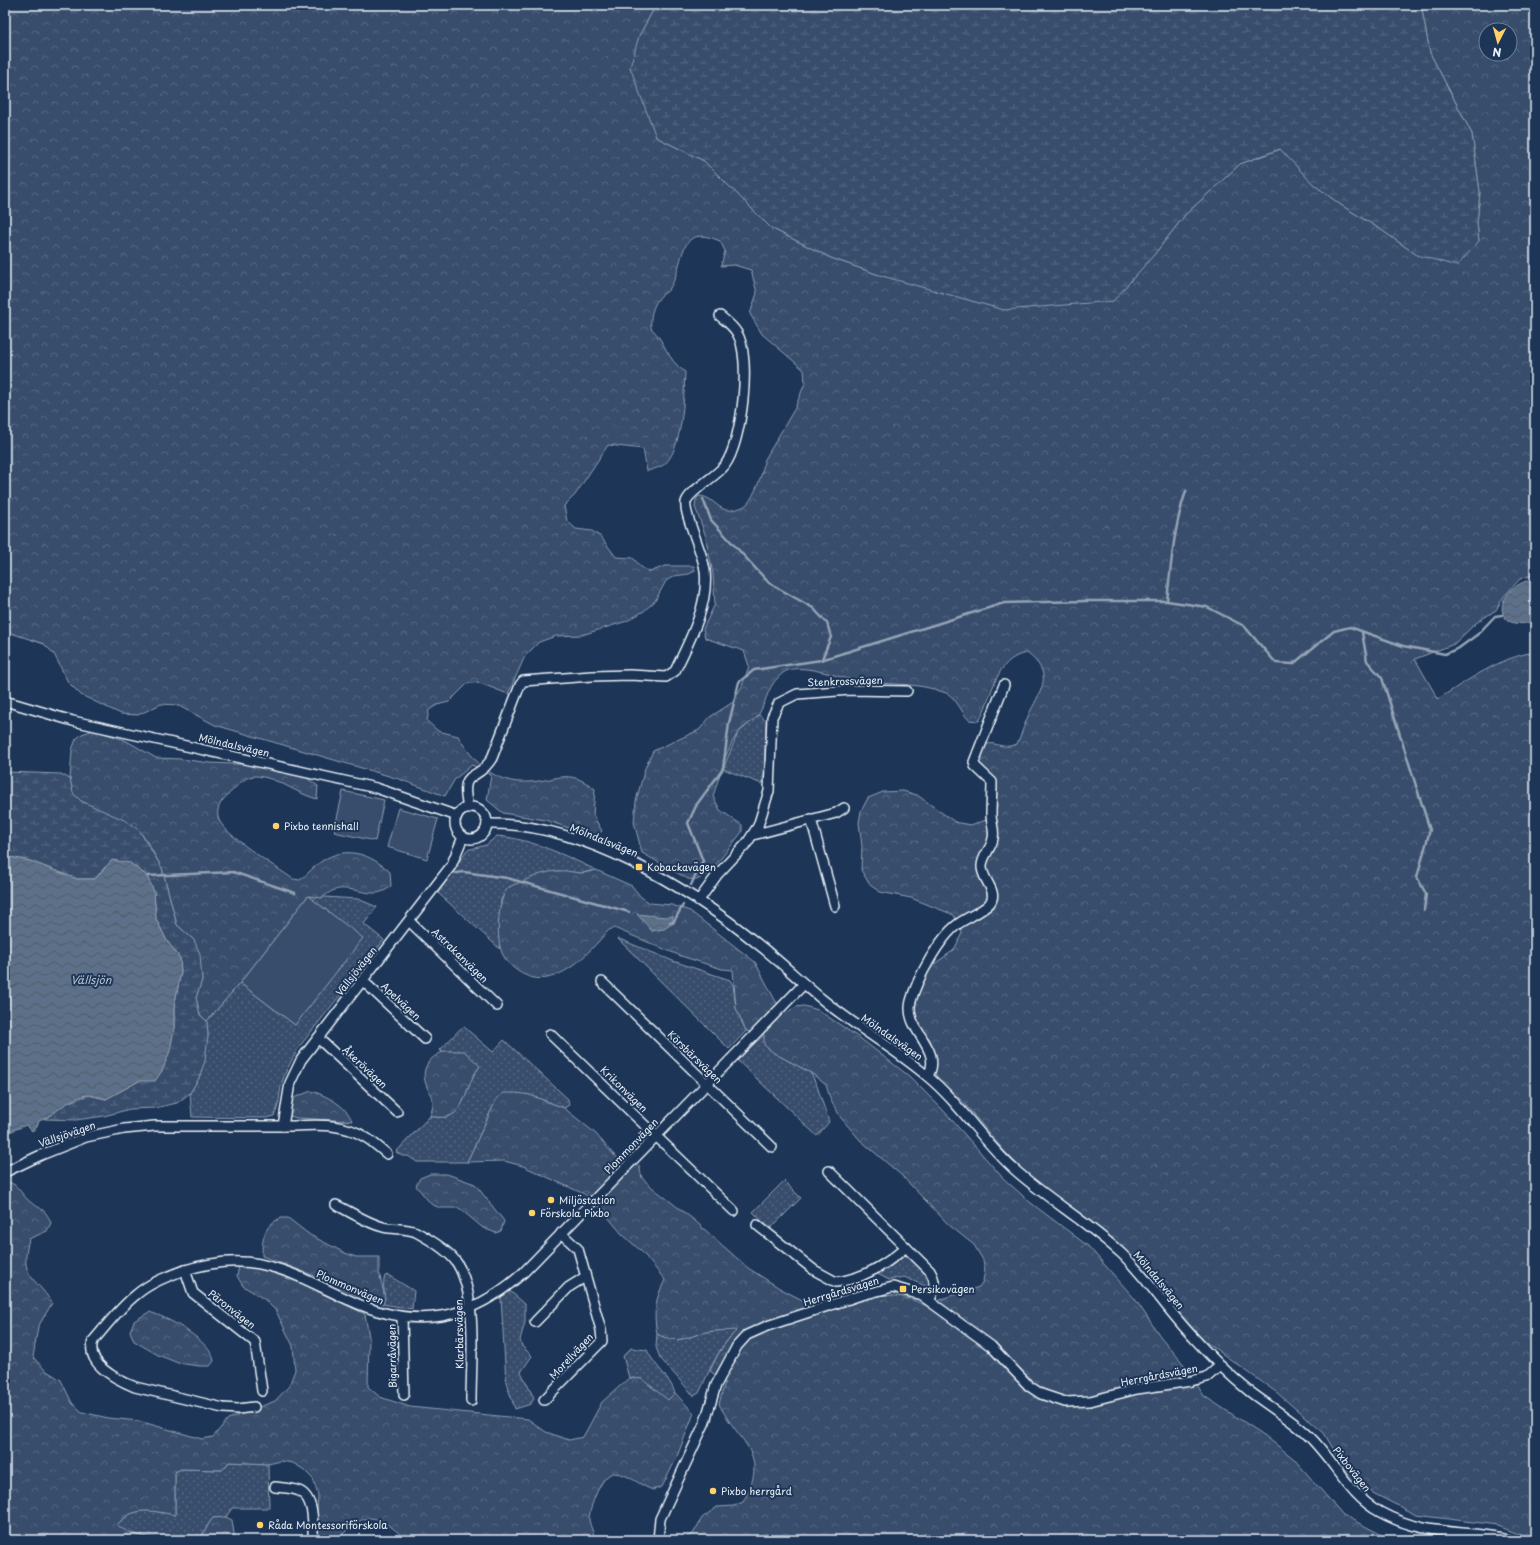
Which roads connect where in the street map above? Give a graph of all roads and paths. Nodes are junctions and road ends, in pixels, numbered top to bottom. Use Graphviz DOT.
graph roads {
  1 [pos="720,316"];
  2 [pos="1004,685"];
  3 [pos="907,691"];
  4 [pos="5,702"];
  5 [pos="468,808"];
  6 [pos="844,808"];
  7 [pos="457,816"];
  8 [pos="811,819"];
  9 [pos="487,824"];
  10 [pos="753,835"];
  11 [pos="463,837"];
  12 [pos="700,900"];
  13 [pos="835,906"];
  14 [pos="409,921"];
  15 [pos="362,980"];
  16 [pos="602,982"];
  17 [pos="804,984"];
  18 [pos="497,1006"];
  19 [pos="550,1034"];
  20 [pos="318,1038"];
  21 [pos="425,1039"];
  22 [pos="928,1076"];
  23 [pos="707,1084"];
  24 [pos="397,1112"];
  25 [pos="283,1126"];
  26 [pos="656,1136"];
  27 [pos="772,1147"];
  28 [pos="387,1154"];
  29 [pos="829,1171"];
  30 [pos="5,1172"];
  31 [pos="336,1205"];
  32 [pos="734,1211"];
  33 [pos="757,1225"];
  34 [pos="561,1233"];
  35 [pos="906,1247"];
  36 [pos="185,1270"];
  37 [pos="585,1277"];
  38 [pos="929,1300"];
  39 [pos="471,1308"];
  40 [pos="402,1317"];
  41 [pos="535,1322"];
  42 [pos="1221,1365"];
  43 [pos="262,1391"];
  44 [pos="404,1395"];
  45 [pos="544,1400"];
  46 [pos="471,1401"];
  47 [pos="254,1407"];
  48 [pos="275,1488"];
  49 [pos="313,1540"];
  50 [pos="658,1540"];
  51 [pos="1512,1540"];
  1 -- 5 [label="street"];
  2 -- 22 [label="street"];
  3 -- 10 [label="street, Stenkrossvägen"];
  4 -- 7 [label="street, Mölndalsvägen"];
  5 -- 7 [label="street"];
  5 -- 9 [label="street"];
  6 -- 8 [label="street"];
  7 -- 11 [label="street"];
  8 -- 10 [label="street"];
  8 -- 13 [label="street"];
  9 -- 11 [label="street"];
  9 -- 12 [label="street, Mölndalsvägen"];
  10 -- 12 [label="street, Stenkrossvägen"];
  11 -- 14 [label="street, Vällsjövägen"];
  12 -- 17 [label="street, Mölndalsvägen"];
  14 -- 15 [label="street, Vällsjövägen"];
  14 -- 18 [label="street, Astrakanvägen"];
  15 -- 20 [label="street, Vällsjövägen"];
  15 -- 21 [label="street, Apelvägen"];
  16 -- 23 [label="street, Körsbärsvägen"];
  17 -- 22 [label="street, Mölndalsvägen"];
  17 -- 23 [label="street, Plommonvägen"];
  19 -- 26 [label="street, Krikonvägen"];
  20 -- 24 [label="street, Åkerövägen"];
  20 -- 25 [label="street, Vällsjövägen"];
  22 -- 42 [label="street, Mölndalsvägen"];
  23 -- 26 [label="street, Plommonvägen"];
  23 -- 27 [label="street, Körsbärsvägen"];
  25 -- 28 [label="street, Vällsjövägen"];
  25 -- 30 [label="street, Vällsjövägen"];
  26 -- 32 [label="street, Krikonvägen"];
  26 -- 34 [label="street, Plommonvägen"];
  29 -- 35 [label="street"];
  31 -- 39 [label="street, Klarbärsvägen"];
  33 -- 35 [label="street"];
  34 -- 37 [label="street, Morellvägen"];
  34 -- 39 [label="street, Plommonvägen"];
  35 -- 38 [label="street"];
  36 -- 40 [label="street, Plommonvägen"];
  36 -- 43 [label="street, Päronvägen"];
  36 -- 47 [label="street, Plommonvägen"];
  37 -- 41 [label="street"];
  37 -- 45 [label="street, Morellvägen"];
  38 -- 42 [label="street, Herrgårdsvägen"];
  38 -- 50 [label="street, Herrgårdsvägen"];
  39 -- 40 [label="street, Plommonvägen"];
  39 -- 46 [label="street, Klarbärsvägen"];
  40 -- 44 [label="street, Bigarråvägen"];
  42 -- 51 [label="street, Pixbovägen"];
  48 -- 49 [label="street"];
}
